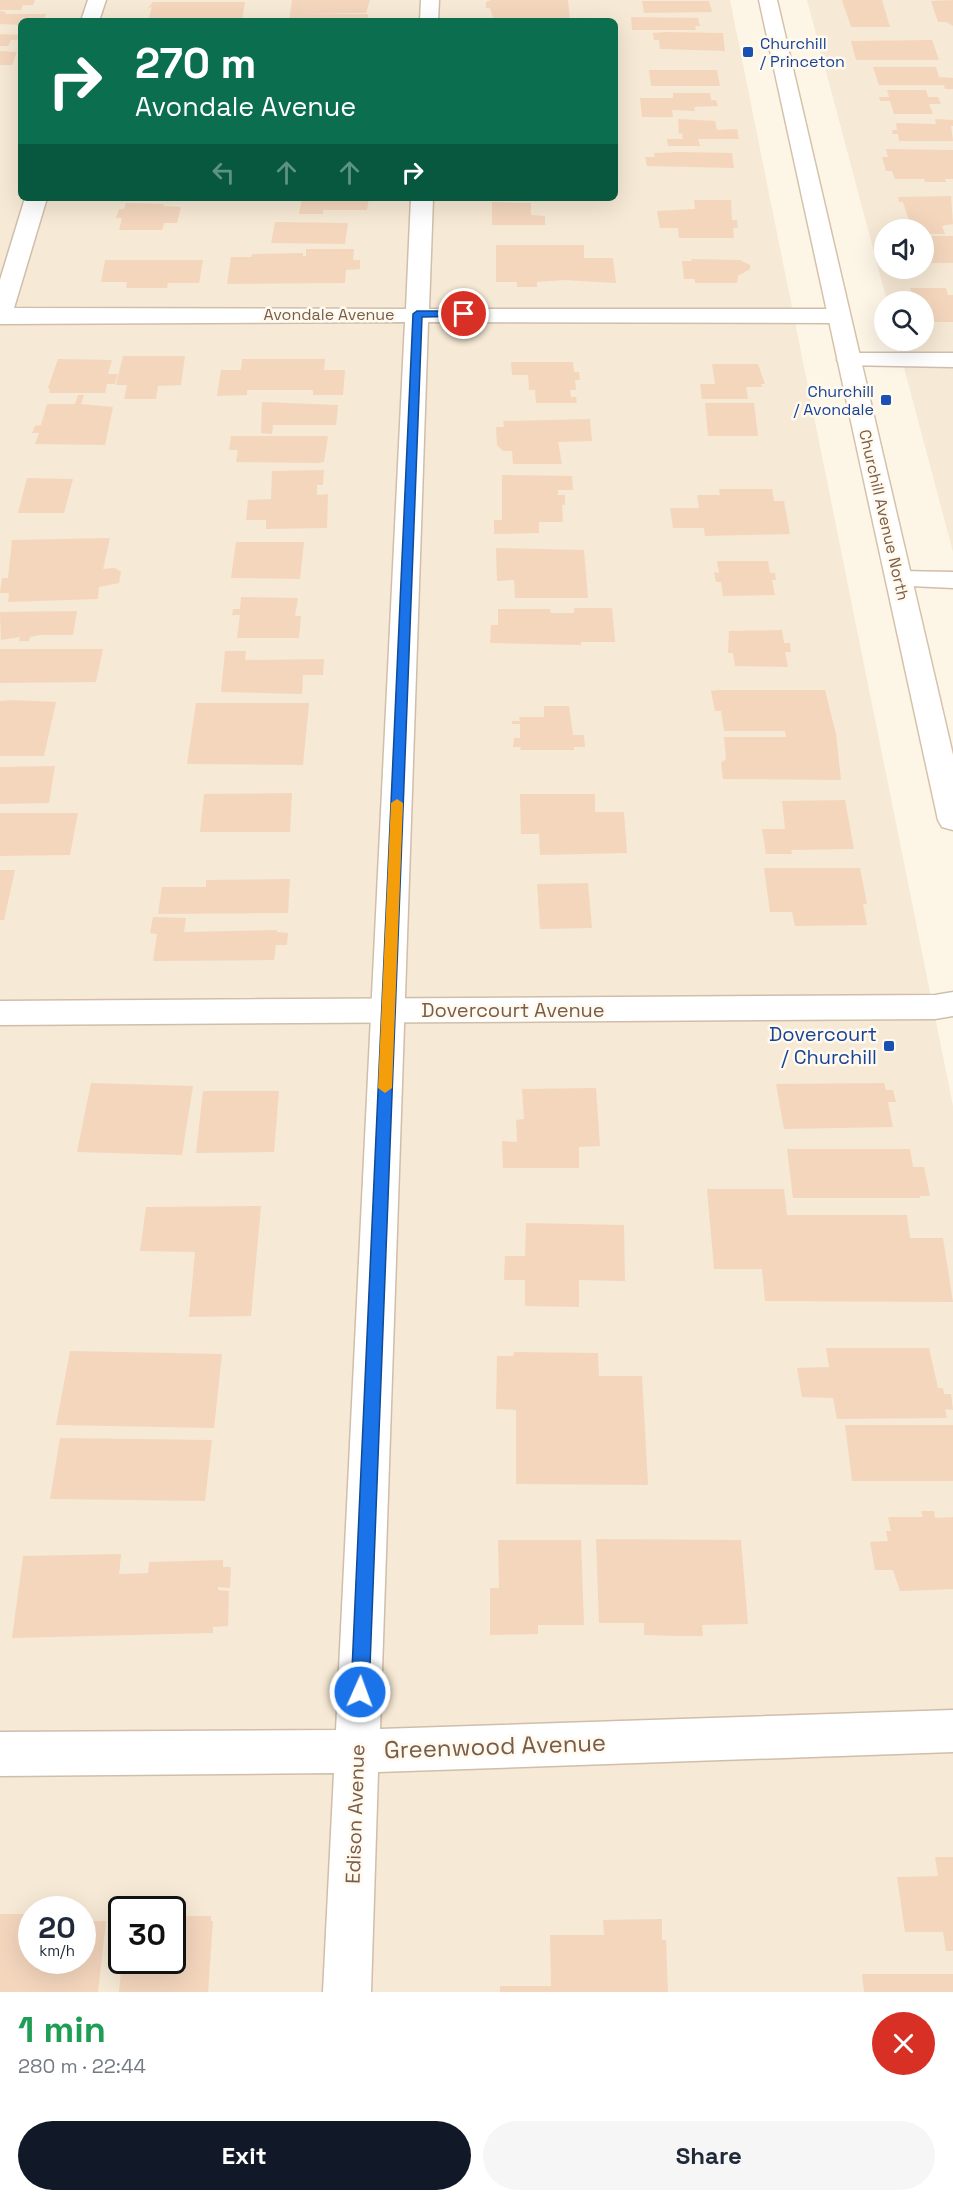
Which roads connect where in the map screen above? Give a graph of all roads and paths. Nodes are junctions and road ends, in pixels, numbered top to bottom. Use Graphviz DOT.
graph roads {
  1 [pos="97,0"];
  2 [pos="430,0"];
  3 [pos="768,0"];
  4 [pos="91,18"];
  5 [pos="429,18"];
  6 [pos="35,201"];
  7 [pos="422,201"];
  8 [pos="417,314"];
  9 [pos="0,316"];
  10 [pos="838,316"];
  11 [pos="849,360"];
  12 [pos="953,360"];
  13 [pos="899,579"];
  14 [pos="953,579"];
  15 [pos="953,820"];
  16 [pos="953,1004"];
  17 [pos="388,1010"];
  18 [pos="0,1013"];
  19 [pos="953,1731"];
  20 [pos="358,1751"];
  21 [pos="0,1754"];
  22 [pos="347,1992"];
  1 -- 4 [label="street"];
  2 -- 5 [label="street"];
  3 -- 10 [label="street, Churchill Avenue North"];
  6 -- 9 [label="street"];
  7 -- 8 [label="street, Edison Avenue"];
  8 -- 9 [label="street, Avondale Avenue"];
  8 -- 10 [label="street, Avondale Avenue"];
  8 -- 17 [label="street, Edison Avenue"];
  10 -- 11 [label="street, Churchill Avenue North"];
  11 -- 12 [label="street"];
  11 -- 13 [label="street, Churchill Avenue North"];
  13 -- 14 [label="street"];
  13 -- 15 [label="street, Churchill Avenue North"];
  16 -- 17 [label="street, Dovercourt Avenue"];
  17 -- 18 [label="street, Dovercourt Avenue"];
  17 -- 20 [label="street, Edison Avenue"];
  19 -- 20 [label="street, Greenwood Avenue"];
  20 -- 21 [label="street, Greenwood Avenue"];
  20 -- 22 [label="street, Edison Avenue"];
}
